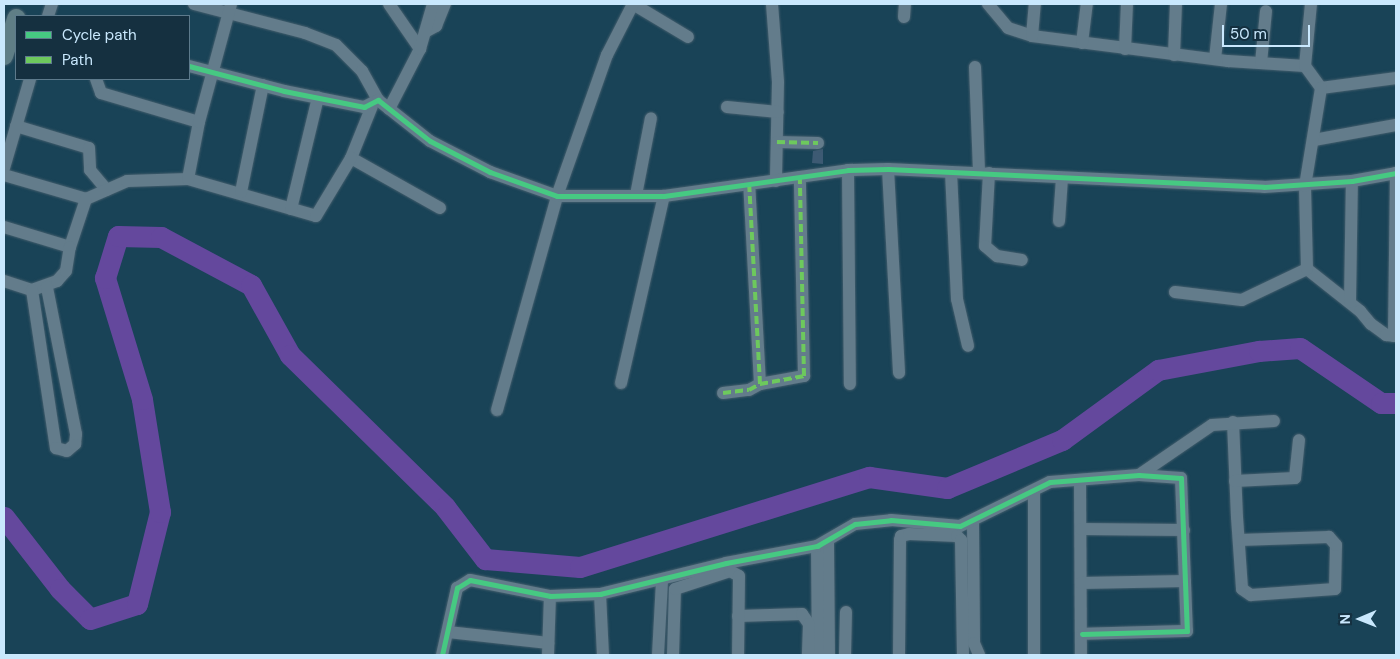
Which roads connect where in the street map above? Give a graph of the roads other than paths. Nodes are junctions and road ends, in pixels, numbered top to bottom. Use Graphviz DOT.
graph roads {
  1 [pos="194,4"];
  2 [pos="389,4"];
  3 [pos="433,4"];
  4 [pos="445,4"];
  5 [pos="633,4"];
  6 [pos="772,4"];
  7 [pos="905,4"];
  8 [pos="988,4"];
  9 [pos="1035,4"];
  10 [pos="1087,4"];
  11 [pos="1127,4"];
  12 [pos="1176,4"];
  13 [pos="1221,4"];
  14 [pos="1311,4"];
  15 [pos="230,8"];
  16 [pos="1266,11"];
  17 [pos="904,17"];
  18 [pos="15,20"];
  19 [pos="425,32"];
  20 [pos="1032,36"];
  21 [pos="688,37"];
  22 [pos="1082,43"];
  23 [pos="420,49"];
  24 [pos="1125,49"];
  25 [pos="1174,55"];
  26 [pos="4,56"];
  27 [pos="1215,60"];
  28 [pos="1261,63"];
  29 [pos="190,66"];
  30 [pos="1305,66"];
  31 [pos="975,67"];
  32 [pos="212,71"];
  33 [pos="1396,78"];
  34 [pos="30,80"];
  35 [pos="96,80"];
  36 [pos="263,85"];
  37 [pos="1321,88"];
  38 [pos="318,97"];
  39 [pos="375,103"];
  40 [pos="727,108"];
  41 [pos="389,110"];
  42 [pos="778,112"];
  43 [pos="651,118"];
  44 [pos="199,122"];
  45 [pos="1396,125"];
  46 [pos="16,126"];
  47 [pos="1314,140"];
  48 [pos="777,142"];
  49 [pos="818,143"];
  50 [pos="351,158"];
  51 [pos="4,168"];
  52 [pos="888,169"];
  53 [pos="848,170"];
  54 [pos="951,172"];
  55 [pos="984,173"];
  56 [pos="1396,173"];
  57 [pos="4,175"];
  58 [pos="800,177"];
  59 [pos="1062,178"];
  60 [pos="188,179"];
  61 [pos="776,181"];
  62 [pos="1352,182"];
  63 [pos="748,184"];
  64 [pos="1305,186"];
  65 [pos="107,190"];
  66 [pos="242,192"];
  67 [pos="557,196"];
  68 [pos="636,196"];
  69 [pos="664,196"];
  70 [pos="86,200"];
  71 [pos="440,208"];
  72 [pos="292,210"];
  73 [pos="1059,221"];
  74 [pos="4,227"];
  75 [pos="70,247"];
  76 [pos="1022,260"];
  77 [pos="1307,269"];
  78 [pos="4,280"];
  79 [pos="47,287"];
  80 [pos="32,290"];
  81 [pos="1174,292"];
  82 [pos="1350,302"];
  83 [pos="1395,336"];
  84 [pos="968,346"];
  85 [pos="899,374"];
  86 [pos="621,383"];
  87 [pos="760,384"];
  88 [pos="850,384"];
  89 [pos="723,393"];
  90 [pos="497,410"];
  91 [pos="1274,421"];
  92 [pos="1233,422"];
  93 [pos="1299,440"];
  94 [pos="1139,474"];
  95 [pos="1080,480"];
  96 [pos="1235,481"];
  97 [pos="1034,493"];
  98 [pos="973,522"];
  99 [pos="1081,529"];
  100 [pos="1184,530"];
  101 [pos="1239,540"];
  102 [pos="823,544"];
  103 [pos="662,580"];
  104 [pos="1185,581"];
  105 [pos="1081,583"];
  106 [pos="600,594"];
  107 [pos="550,596"];
  108 [pos="846,612"];
  109 [pos="738,616"];
  110 [pos="448,632"];
  111 [pos="1082,634"];
  112 [pos="548,649"];
  113 [pos="442,655"];
  114 [pos="603,655"];
  115 [pos="658,655"];
  116 [pos="673,655"];
  117 [pos="738,655"];
  118 [pos="808,655"];
  119 [pos="818,655"];
  120 [pos="829,655"];
  121 [pos="845,655"];
  122 [pos="899,655"];
  123 [pos="963,655"];
  124 [pos="979,655"];
  125 [pos="1034,655"];
  126 [pos="1081,655"];
  1 -- 15 [label="street"];
  2 -- 23 [label="street"];
  3 -- 19 [label="street"];
  4 -- 19 [label="street"];
  5 -- 21 [label="street"];
  5 -- 67 [label="street"];
  6 -- 42 [label="street"];
  7 -- 17 [label="street"];
  8 -- 20 [label="street"];
  9 -- 20 [label="street"];
  10 -- 22 [label="street"];
  11 -- 24 [label="street"];
  12 -- 25 [label="street"];
  13 -- 27 [label="street"];
  14 -- 30 [label="street"];
  15 -- 32 [label="street"];
  15 -- 39 [label="street"];
  16 -- 28 [label="street"];
  18 -- 26 [label="highway"];
  19 -- 23 [label="street"];
  20 -- 22 [label="street"];
  22 -- 24 [label="street"];
  23 -- 41 [label="street"];
  24 -- 25 [label="street"];
  25 -- 27 [label="street"];
  27 -- 28 [label="street"];
  28 -- 30 [label="street"];
  29 -- 32 [label="street"];
  30 -- 37 [label="street"];
  31 -- 55 [label="street"];
  32 -- 36 [label="street"];
  32 -- 44 [label="street"];
  33 -- 37 [label="street"];
  34 -- 46 [label="street"];
  35 -- 44 [label="street"];
  36 -- 38 [label="street"];
  36 -- 66 [label="street"];
  37 -- 47 [label="street"];
  38 -- 39 [label="street"];
  38 -- 72 [label="street"];
  39 -- 41 [label="street"];
  39 -- 50 [label="street"];
  40 -- 42 [label="street"];
  41 -- 67 [label="street"];
  42 -- 48 [label="street"];
  43 -- 68 [label="street"];
  44 -- 60 [label="street"];
  45 -- 47 [label="street"];
  46 -- 51 [label="street"];
  46 -- 65 [label="street"];
  47 -- 64 [label="street"];
  48 -- 49 [label="street"];
  48 -- 61 [label="street"];
  50 -- 71 [label="street"];
  50 -- 72 [label="street"];
  52 -- 53 [label="street"];
  52 -- 54 [label="street"];
  52 -- 85 [label="street"];
  53 -- 58 [label="street"];
  53 -- 88 [label="street"];
  54 -- 55 [label="street"];
  54 -- 84 [label="street"];
  55 -- 59 [label="street"];
  55 -- 76 [label="street"];
  56 -- 62 [label="street"];
  56 -- 83 [label="street"];
  57 -- 70 [label="street"];
  58 -- 61 [label="street"];
  58 -- 87 [label="street"];
  59 -- 64 [label="street"];
  59 -- 73 [label="street"];
  60 -- 65 [label="street"];
  60 -- 66 [label="street"];
  61 -- 63 [label="street"];
  62 -- 64 [label="street"];
  62 -- 82 [label="street"];
  63 -- 69 [label="street"];
  63 -- 87 [label="street"];
  64 -- 77 [label="street"];
  65 -- 70 [label="street"];
  66 -- 72 [label="street"];
  67 -- 68 [label="street"];
  67 -- 90 [label="street"];
  68 -- 69 [label="street"];
  69 -- 86 [label="street"];
  70 -- 75 [label="street"];
  74 -- 75 [label="street"];
  75 -- 79 [label="street"];
  77 -- 81 [label="street"];
  77 -- 82 [label="street"];
  78 -- 80 [label="street"];
  79 -- 80 [label="street"];
  79 -- 80 [label="street"];
  82 -- 83 [label="street"];
  87 -- 89 [label="street"];
  91 -- 92 [label="street"];
  92 -- 94 [label="street"];
  92 -- 96 [label="street"];
  93 -- 96 [label="street"];
  94 -- 95 [label="street"];
  94 -- 100 [label="street"];
  95 -- 97 [label="street"];
  95 -- 99 [label="street"];
  96 -- 101 [label="street"];
  97 -- 98 [label="street"];
  97 -- 125 [label="street"];
  98 -- 102 [label="street"];
  98 -- 124 [label="street"];
  99 -- 100 [label="street"];
  99 -- 105 [label="street"];
  100 -- 104 [label="street"];
  101 -- 101 [label="street"];
  102 -- 103 [label="street"];
  102 -- 119 [label="street"];
  102 -- 120 [label="street"];
  103 -- 106 [label="street"];
  103 -- 115 [label="street"];
  104 -- 105 [label="street"];
  104 -- 111 [label="street"];
  105 -- 111 [label="street"];
  106 -- 107 [label="street"];
  106 -- 114 [label="street"];
  107 -- 110 [label="street"];
  107 -- 112 [label="street"];
  108 -- 121 [label="street"];
  109 -- 116 [label="street"];
  109 -- 117 [label="street"];
  109 -- 118 [label="street"];
  110 -- 112 [label="street"];
  110 -- 113 [label="street"];
  111 -- 126 [label="street"];
  122 -- 123 [label="street"];
}
